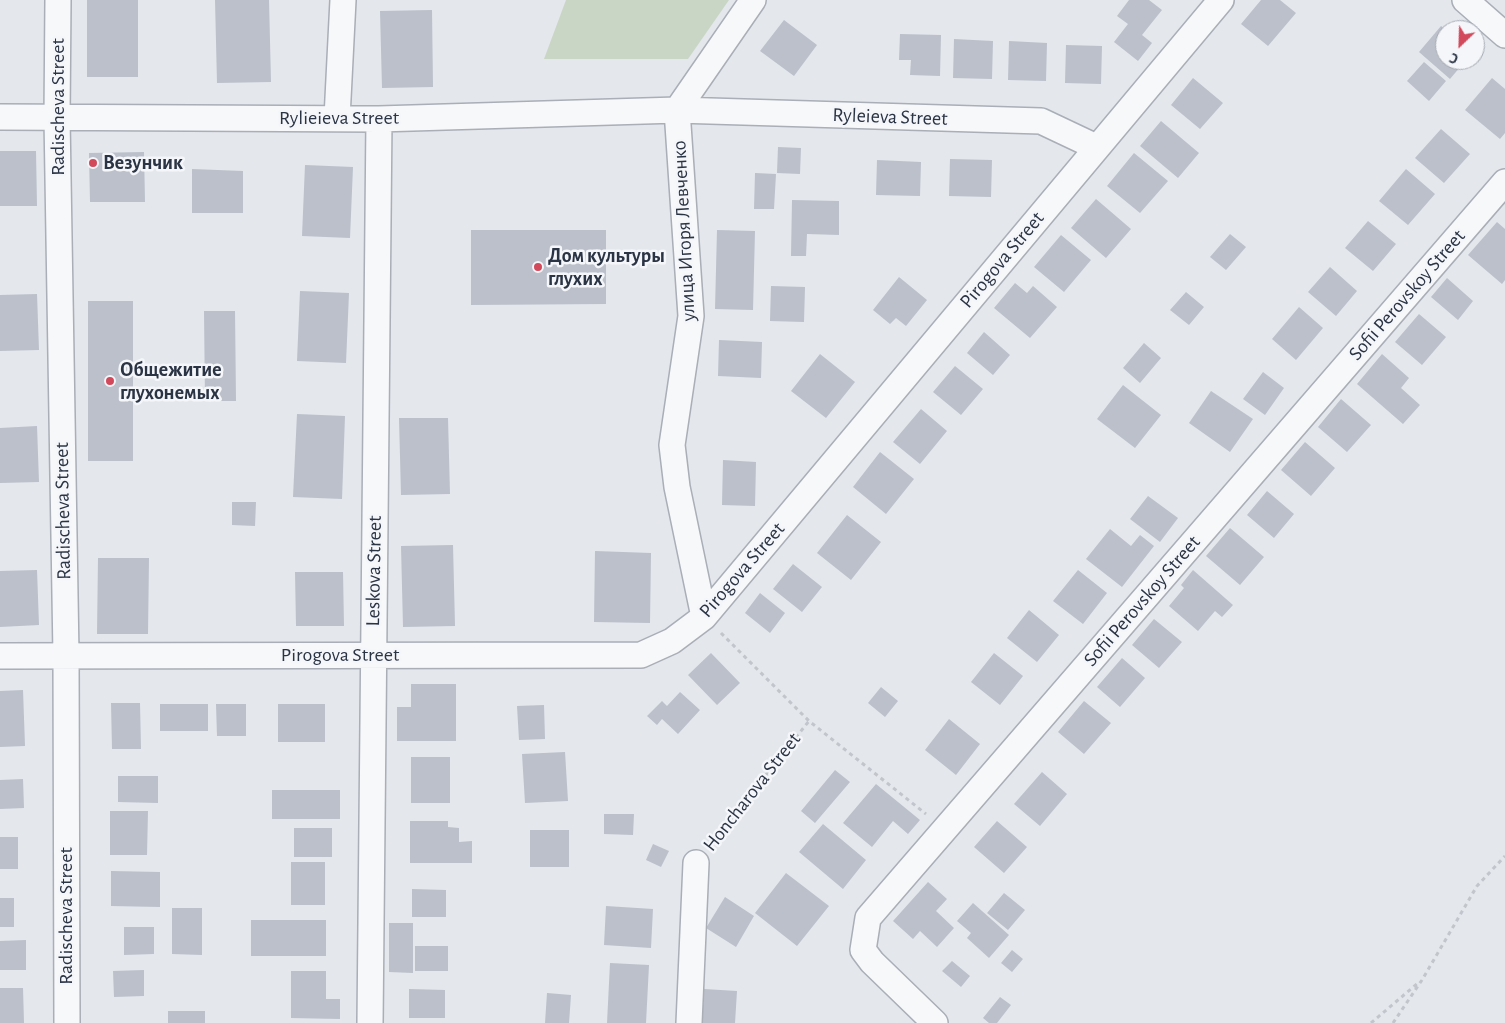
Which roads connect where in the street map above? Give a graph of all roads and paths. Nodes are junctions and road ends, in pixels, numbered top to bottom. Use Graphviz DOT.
graph roads {
  1 [pos="58,0"];
  2 [pos="342,0"];
  3 [pos="753,0"];
  4 [pos="1221,0"];
  5 [pos="1465,0"];
  6 [pos="1505,35"];
  7 [pos="677,110"];
  8 [pos="0,118"];
  9 [pos="57,118"];
  10 [pos="337,118"];
  11 [pos="379,119"];
  12 [pos="1096,147"];
  13 [pos="1505,182"];
  14 [pos="704,617"];
  15 [pos="66,655"];
  16 [pos="373,655"];
  17 [pos="0,656"];
  18 [pos="809,721"];
  19 [pos="944,828"];
  20 [pos="1505,856"];
  21 [pos="696,863"];
  22 [pos="1422,980"];
  23 [pos="66,1023"];
  24 [pos="370,1023"];
  25 [pos="689,1023"];
  26 [pos="935,1023"];
  27 [pos="1371,1023"];
  28 [pos="1393,1023"];
  1 -- 9 [label="street, Radischeva Street"];
  2 -- 10 [label="street"];
  3 -- 7 [label="street"];
  4 -- 12 [label="street, Pirogova Street"];
  5 -- 6 [label="street"];
  7 -- 11 [label="street, Rylieieva Street"];
  7 -- 12 [label="street, Ryleieva Street"];
  7 -- 14 [label="street, улица Игоря Левченко"];
  8 -- 9 [label="street, Rylieieva Street"];
  9 -- 10 [label="street, Rylieieva Street"];
  9 -- 15 [label="street, Radischeva Street"];
  10 -- 11 [label="street, Rylieieva Street"];
  11 -- 16 [label="street, Leskova Street"];
  12 -- 14 [label="street, Pirogova Street"];
  13 -- 19 [label="street, Sofii Perovskoy Street"];
  14 -- 16 [label="street, Pirogova Street"];
  14 -- 18 [label="path"];
  15 -- 16 [label="street, Pirogova Street"];
  15 -- 17 [label="street, Pirogova Street"];
  15 -- 23 [label="street, Radischeva Street"];
  16 -- 24 [label="street, Leskova Street"];
  18 -- 19 [label="path"];
  18 -- 21 [label="path, Honcharova Street"];
  19 -- 26 [label="street, Sofii Perovskoy Street"];
  20 -- 22 [label="path"];
  21 -- 25 [label="street"];
  22 -- 27 [label="path"];
  22 -- 28 [label="path"];
}
